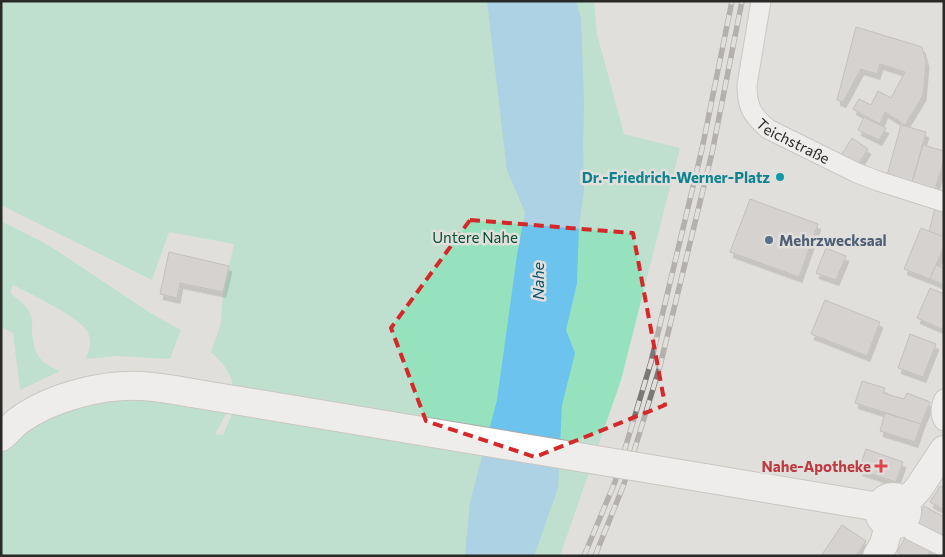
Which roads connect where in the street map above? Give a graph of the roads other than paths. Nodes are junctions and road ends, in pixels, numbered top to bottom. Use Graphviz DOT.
graph roads {
  1 [pos="761,1"];
  2 [pos="944,202"];
  3 [pos="944,399"];
  4 [pos="944,421"];
  5 [pos="1,437"];
  6 [pos="944,450"];
  7 [pos="894,514"];
  8 [pos="944,547"];
  9 [pos="877,556"];
  1 -- 2 [label="street, Teichstraße"];
  3 -- 4 [label="street"];
  5 -- 7 [label="street, bridge"];
  6 -- 7 [label="street"];
  7 -- 8 [label="street"];
  7 -- 9 [label="street"];
}
